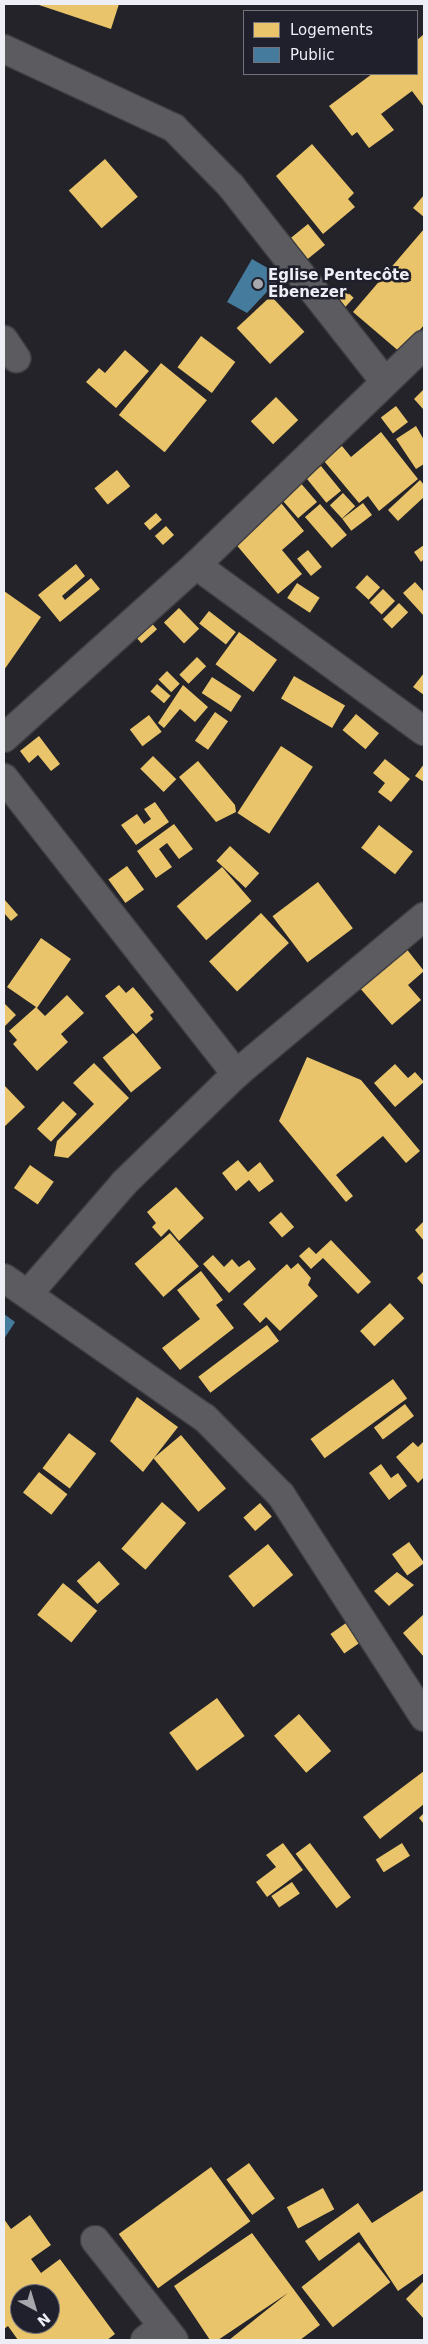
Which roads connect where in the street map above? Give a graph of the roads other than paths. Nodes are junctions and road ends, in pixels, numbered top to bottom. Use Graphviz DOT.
graph roads {
  1 [pos="4,50"];
  2 [pos="424,345"];
  3 [pos="385,382"];
  4 [pos="196,565"];
  5 [pos="424,731"];
  6 [pos="4,738"];
  7 [pos="4,778"];
  8 [pos="424,917"];
  9 [pos="236,1074"];
  10 [pos="4,1278"];
  11 [pos="28,1294"];
  12 [pos="424,1717"];
  13 [pos="95,2240"];
  14 [pos="161,2336"];
  1 -- 3 [label="street"];
  2 -- 3 [label="street"];
  3 -- 4 [label="street"];
  4 -- 5 [label="street"];
  4 -- 6 [label="street"];
  7 -- 9 [label="street"];
  8 -- 9 [label="street"];
  9 -- 11 [label="street"];
  10 -- 11 [label="street"];
  11 -- 12 [label="street"];
  13 -- 14 [label="street"];
}
